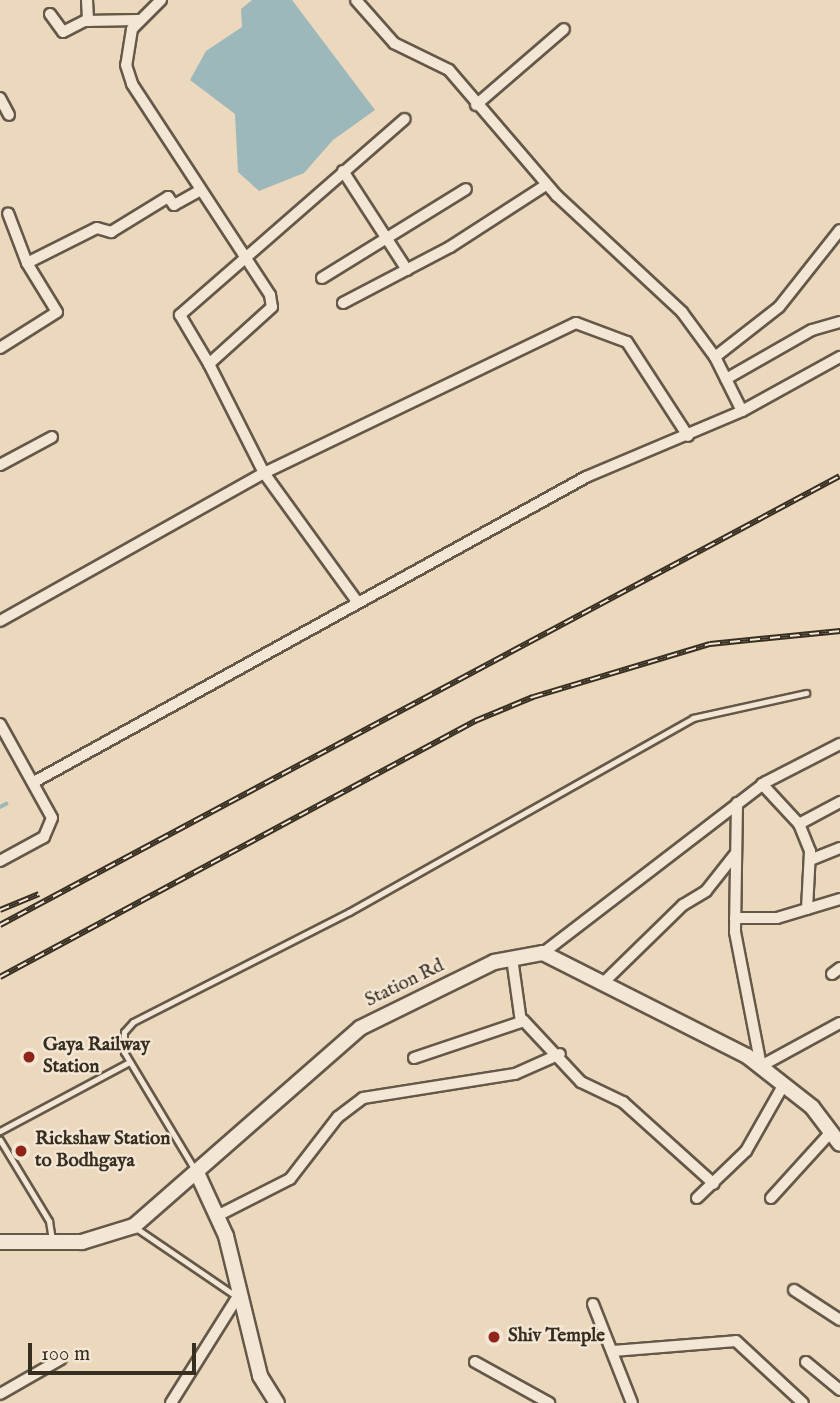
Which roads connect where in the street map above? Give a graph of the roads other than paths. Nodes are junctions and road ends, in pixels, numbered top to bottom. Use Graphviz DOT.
graph roads {
  1 [pos="87,0"];
  2 [pos="161,0"];
  3 [pos="356,0"];
  4 [pos="50,14"];
  5 [pos="138,20"];
  6 [pos="88,21"];
  7 [pos="564,29"];
  8 [pos="0,98"];
  9 [pos="476,105"];
  10 [pos="9,115"];
  11 [pos="405,119"];
  12 [pos="343,172"];
  13 [pos="547,185"];
  14 [pos="466,189"];
  15 [pos="199,191"];
  16 [pos="8,213"];
  17 [pos="840,230"];
  18 [pos="389,240"];
  19 [pos="242,259"];
  20 [pos="27,263"];
  21 [pos="407,270"];
  22 [pos="321,278"];
  23 [pos="343,303"];
  24 [pos="840,322"];
  25 [pos="0,348"];
  26 [pos="715,357"];
  27 [pos="840,357"];
  28 [pos="209,364"];
  29 [pos="726,379"];
  30 [pos="742,411"];
  31 [pos="688,436"];
  32 [pos="52,437"];
  33 [pos="0,466"];
  34 [pos="264,473"];
  35 [pos="358,603"];
  36 [pos="0,621"];
  37 [pos="806,693"];
  38 [pos="1,729"];
  39 [pos="840,744"];
  40 [pos="34,782"];
  41 [pos="762,784"];
  42 [pos="840,802"];
  43 [pos="737,803"];
  44 [pos="799,824"];
  45 [pos="840,848"];
  46 [pos="736,853"];
  47 [pos="810,860"];
  48 [pos="0,861"];
  49 [pos="840,899"];
  50 [pos="807,909"];
  51 [pos="735,918"];
  52 [pos="542,953"];
  53 [pos="512,958"];
  54 [pos="603,983"];
  55 [pos="523,1020"];
  56 [pos="840,1023"];
  57 [pos="560,1054"];
  58 [pos="414,1058"];
  59 [pos="129,1062"];
  60 [pos="761,1066"];
  61 [pos="784,1084"];
  62 [pos="0,1131"];
  63 [pos="836,1138"];
  64 [pos="0,1140"];
  65 [pos="3,1150"];
  66 [pos="198,1175"];
  67 [pos="714,1184"];
  68 [pos="697,1198"];
  69 [pos="771,1198"];
  70 [pos="217,1216"];
  71 [pos="134,1226"];
  72 [pos="0,1242"];
  73 [pos="52,1243"];
  74 [pos="794,1290"];
  75 [pos="239,1295"];
  76 [pos="593,1304"];
  77 [pos="840,1320"];
  78 [pos="612,1351"];
  79 [pos="61,1359"];
  80 [pos="475,1362"];
  81 [pos="806,1362"];
  82 [pos="840,1390"];
  83 [pos="0,1394"];
  84 [pos="171,1403"];
  85 [pos="276,1403"];
  86 [pos="549,1403"];
  87 [pos="632,1403"];
  88 [pos="803,1403"];
  1 -- 6 [label="street"];
  2 -- 5 [label="street"];
  3 -- 9 [label="street"];
  4 -- 6 [label="street"];
  5 -- 6 [label="street"];
  5 -- 15 [label="street"];
  7 -- 9 [label="street"];
  8 -- 10 [label="street"];
  9 -- 13 [label="street"];
  11 -- 12 [label="street"];
  12 -- 18 [label="street"];
  12 -- 19 [label="street"];
  13 -- 21 [label="street"];
  13 -- 26 [label="street"];
  14 -- 18 [label="street"];
  15 -- 19 [label="street"];
  15 -- 20 [label="street"];
  16 -- 20 [label="street"];
  17 -- 26 [label="street"];
  18 -- 21 [label="street"];
  18 -- 22 [label="street"];
  19 -- 28 [label="street"];
  19 -- 28 [label="street"];
  20 -- 25 [label="street"];
  21 -- 23 [label="street"];
  24 -- 29 [label="street"];
  26 -- 29 [label="street"];
  27 -- 30 [label="street"];
  28 -- 34 [label="street"];
  29 -- 30 [label="street"];
  30 -- 31 [label="street"];
  31 -- 34 [label="street"];
  31 -- 35 [label="street"];
  32 -- 33 [label="street"];
  34 -- 35 [label="street"];
  34 -- 36 [label="street"];
  35 -- 40 [label="street"];
  37 -- 59 [label="lane"];
  38 -- 40 [label="street"];
  39 -- 41 [label="street"];
  40 -- 48 [label="street"];
  41 -- 43 [label="street"];
  41 -- 44 [label="street"];
  42 -- 44 [label="street"];
  43 -- 46 [label="street"];
  43 -- 52 [label="street"];
  44 -- 47 [label="street"];
  45 -- 47 [label="street"];
  46 -- 51 [label="street"];
  46 -- 54 [label="street"];
  47 -- 50 [label="street"];
  49 -- 50 [label="street"];
  50 -- 51 [label="street"];
  51 -- 60 [label="street"];
  52 -- 53 [label="street, Station Rd"];
  52 -- 54 [label="street"];
  53 -- 55 [label="street"];
  53 -- 66 [label="street, Station Rd"];
  54 -- 60 [label="street"];
  55 -- 57 [label="street"];
  55 -- 58 [label="street"];
  56 -- 60 [label="street"];
  57 -- 67 [label="street"];
  57 -- 70 [label="street"];
  59 -- 62 [label="lane"];
  59 -- 66 [label="lane"];
  60 -- 61 [label="street"];
  61 -- 63 [label="street"];
  61 -- 67 [label="street"];
  63 -- 69 [label="street"];
  64 -- 65 [label="lane"];
  65 -- 73 [label="lane"];
  66 -- 70 [label="street"];
  66 -- 71 [label="street, Station Rd"];
  67 -- 68 [label="street"];
  70 -- 75 [label="street"];
  71 -- 73 [label="street, Station Rd"];
  71 -- 75 [label="lane"];
  72 -- 73 [label="street, Station Rd"];
  74 -- 77 [label="street"];
  75 -- 84 [label="street"];
  75 -- 85 [label="street"];
  76 -- 78 [label="street"];
  78 -- 87 [label="street"];
  78 -- 88 [label="street"];
  79 -- 83 [label="street"];
  80 -- 86 [label="street"];
  81 -- 82 [label="street"];
}
